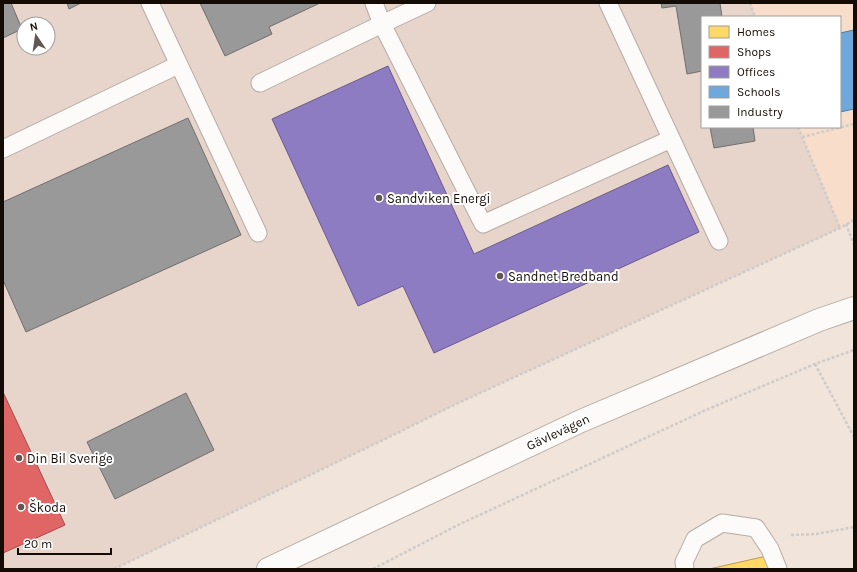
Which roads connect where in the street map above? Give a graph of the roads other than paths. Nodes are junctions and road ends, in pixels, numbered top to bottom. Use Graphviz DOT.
graph roads {
  1 [pos="150,3"];
  2 [pos="374,3"];
  3 [pos="427,3"];
  4 [pos="608,3"];
  5 [pos="382,24"];
  6 [pos="178,65"];
  7 [pos="260,83"];
  8 [pos="671,139"];
  9 [pos="3,149"];
  10 [pos="258,233"];
  11 [pos="719,241"];
  12 [pos="854,308"];
  13 [pos="268,569"];
  14 [pos="685,569"];
  15 [pos="778,569"];
  1 -- 6 [label="lane"];
  2 -- 5 [label="lane"];
  3 -- 5 [label="lane"];
  4 -- 8 [label="lane"];
  5 -- 7 [label="lane"];
  5 -- 8 [label="lane"];
  6 -- 9 [label="lane"];
  6 -- 10 [label="lane"];
  8 -- 11 [label="lane"];
  12 -- 13 [label="main road, Gävlevägen"];
  14 -- 15 [label="lane"];
}
